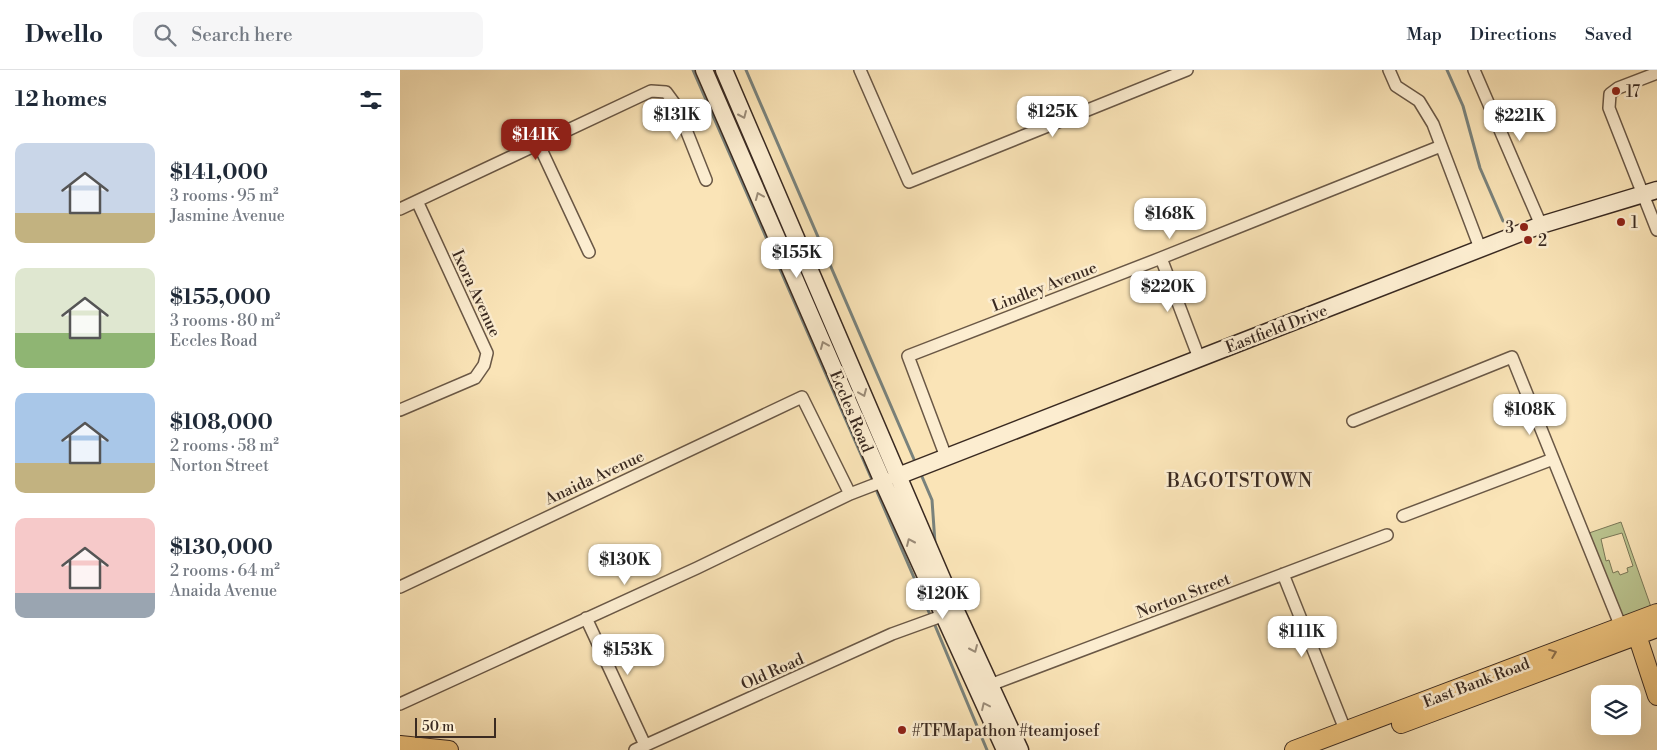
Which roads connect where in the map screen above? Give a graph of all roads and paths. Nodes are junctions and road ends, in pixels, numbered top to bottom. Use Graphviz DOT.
graph roads {
  1 [pos="704,70"];
  2 [pos="724,70"];
  3 [pos="860,70"];
  4 [pos="1187,70"];
  5 [pos="1388,70"];
  6 [pos="1474,70"];
  7 [pos="1657,72"];
  8 [pos="539,145"];
  9 [pos="1441,146"];
  10 [pos="706,180"];
  11 [pos="1650,192"];
  12 [pos="416,201"];
  13 [pos="400,209"];
  14 [pos="1541,225"];
  15 [pos="1657,230"];
  16 [pos="1480,248"];
  17 [pos="589,252"];
  18 [pos="1161,258"];
  19 [pos="1199,358"];
  20 [pos="400,410"];
  21 [pos="1352,421"];
  22 [pos="1553,459"];
  23 [pos="938,460"];
  24 [pos="892,478"];
  25 [pos="855,492"];
  26 [pos="1403,516"];
  27 [pos="1387,535"];
  28 [pos="1283,574"];
  29 [pos="400,587"];
  30 [pos="1657,613"];
  31 [pos="945,615"];
  32 [pos="586,618"];
  33 [pos="1657,628"];
  34 [pos="1630,631"];
  35 [pos="990,685"];
  36 [pos="1657,696"];
  37 [pos="400,704"];
  38 [pos="1346,732"];
  39 [pos="400,745"];
  40 [pos="640,748"];
  41 [pos="449,750"];
  42 [pos="1005,750"];
  43 [pos="1020,750"];
  44 [pos="1294,750"];
  45 [pos="1330,750"];
  24 -- 1 [label="street, Eccles Road, one-way"];
  2 -- 24 [label="street, Eccles Road, one-way"];
  3 -- 4 [label="street"];
  5 -- 9 [label="street"];
  6 -- 14 [label="street"];
  7 -- 11 [label="street"];
  8 -- 10 [label="street"];
  8 -- 12 [label="street"];
  8 -- 17 [label="street"];
  9 -- 16 [label="street"];
  9 -- 18 [label="street, Lindley Avenue"];
  11 -- 14 [label="street, Eastfield Drive"];
  11 -- 15 [label="street"];
  12 -- 13 [label="street"];
  12 -- 20 [label="street, Ixora Avenue"];
  14 -- 16 [label="street, Eastfield Drive"];
  16 -- 19 [label="street, Eastfield Drive"];
  18 -- 19 [label="street"];
  18 -- 23 [label="street, Lindley Avenue"];
  19 -- 23 [label="street, Eastfield Drive"];
  21 -- 22 [label="street"];
  22 -- 26 [label="street"];
  22 -- 34 [label="street"];
  23 -- 24 [label="street, Eastfield Drive"];
  24 -- 25 [label="street"];
  24 -- 31 [label="street, Eccles Road"];
  25 -- 29 [label="street, Anaida Avenue"];
  25 -- 32 [label="street"];
  27 -- 28 [label="street, Norton Street"];
  28 -- 35 [label="street, Norton Street"];
  28 -- 38 [label="street"];
  30 -- 34 [label="main road, East Bank Road"];
  31 -- 35 [label="street, Eccles Road, one-way"];
  31 -- 40 [label="street, Old Road"];
  42 -- 31 [label="street, Eccles Road, one-way"];
  32 -- 37 [label="street"];
  32 -- 40 [label="street"];
  33 -- 34 [label="main road, East Bank Road"];
  34 -- 36 [label="main road"];
  38 -- 34 [label="main road, East Bank Road, one-way"];
  34 -- 45 [label="main road, East Bank Road"];
  35 -- 43 [label="street, Eccles Road"];
  38 -- 44 [label="main road, East Bank Road"];
  39 -- 41 [label="main road"];
}
